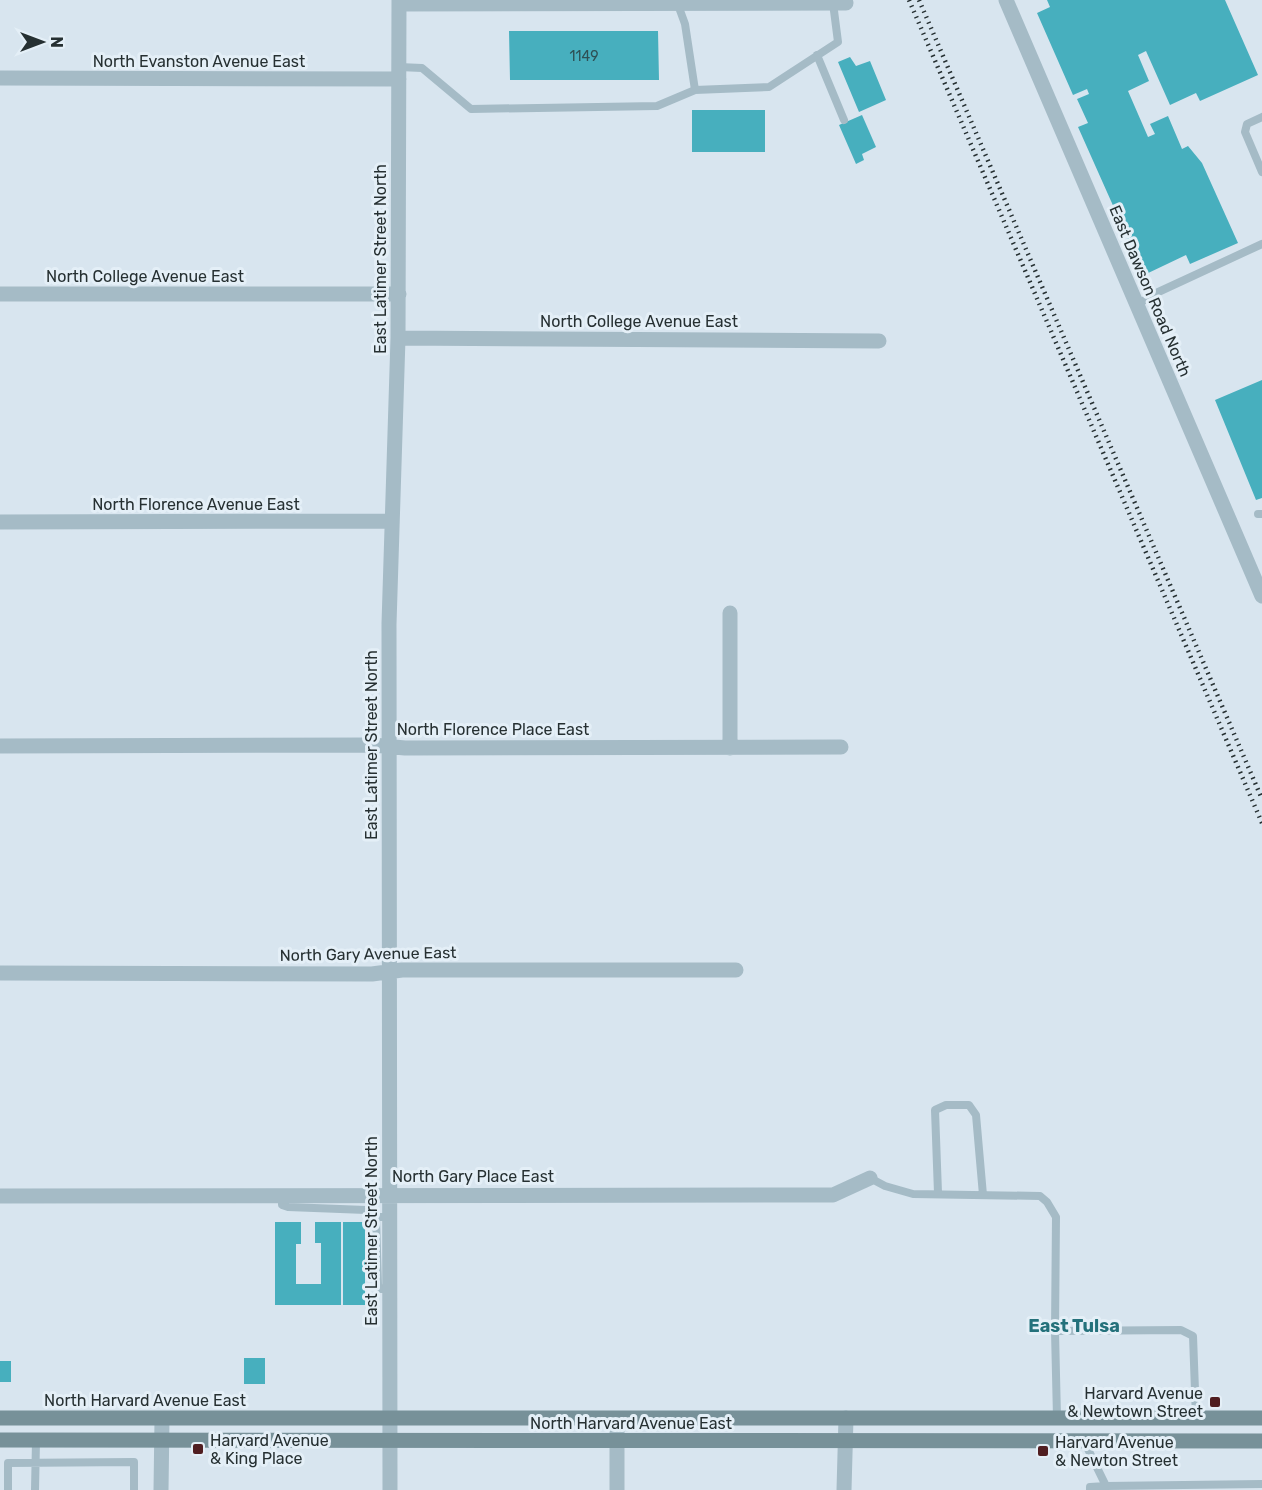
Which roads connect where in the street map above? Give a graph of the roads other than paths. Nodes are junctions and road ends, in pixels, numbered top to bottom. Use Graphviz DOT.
graph roads {
  1 [pos="1006,0"];
  2 [pos="399,2"];
  3 [pos="677,2"];
  4 [pos="839,3"];
  5 [pos="817,55"];
  6 [pos="399,74"];
  7 [pos="0,78"];
  8 [pos="695,90"];
  9 [pos="1262,117"];
  10 [pos="844,120"];
  11 [pos="1262,172"];
  12 [pos="1262,244"];
  13 [pos="0,294"];
  14 [pos="399,294"];
  15 [pos="1137,305"];
  16 [pos="398,338"];
  17 [pos="879,341"];
  18 [pos="392,521"];
  19 [pos="0,522"];
  20 [pos="1262,596"];
  21 [pos="730,613"];
  22 [pos="0,746"];
  23 [pos="389,746"];
  24 [pos="841,747"];
  25 [pos="730,748"];
  26 [pos="736,970"];
  27 [pos="388,972"];
  28 [pos="0,973"];
  29 [pos="870,1178"];
  30 [pos="938,1193"];
  31 [pos="388,1194"];
  32 [pos="983,1195"];
  33 [pos="0,1196"];
  34 [pos="282,1196"];
  35 [pos="382,1217"];
  36 [pos="1055,1330"];
  37 [pos="0,1418"];
  38 [pos="846,1418"];
  39 [pos="1057,1418"];
  40 [pos="1196,1418"];
  41 [pos="1262,1418"];
  42 [pos="162,1419"];
  43 [pos="389,1419"];
  44 [pos="617,1419"];
  45 [pos="0,1440"];
  46 [pos="161,1440"];
  47 [pos="389,1440"];
  48 [pos="845,1440"];
  49 [pos="1262,1440"];
  50 [pos="36,1441"];
  51 [pos="617,1441"];
  52 [pos="1058,1441"];
  53 [pos="1084,1441"];
  54 [pos="35,1463"];
  55 [pos="1262,1484"];
  56 [pos="1106,1486"];
  57 [pos="8,1490"];
  58 [pos="35,1490"];
  59 [pos="134,1490"];
  60 [pos="161,1490"];
  61 [pos="390,1490"];
  62 [pos="617,1490"];
  63 [pos="844,1490"];
  64 [pos="1090,1490"];
  1 -- 15 [label="street, East Dawson Road North"];
  2 -- 3 [label="street"];
  2 -- 6 [label="street, East Latimer Street North"];
  3 -- 4 [label="street"];
  3 -- 8 [label="lane"];
  4 -- 5 [label="lane"];
  5 -- 8 [label="lane"];
  5 -- 10 [label="lane"];
  6 -- 7 [label="street, North Evanston Avenue East"];
  6 -- 8 [label="lane"];
  6 -- 14 [label="street, East Latimer Street North"];
  9 -- 11 [label="lane"];
  12 -- 15 [label="lane"];
  13 -- 14 [label="street, North College Avenue East"];
  14 -- 16 [label="street, East Latimer Street North"];
  15 -- 20 [label="street, East Dawson Road North"];
  16 -- 17 [label="street, North College Avenue East"];
  16 -- 18 [label="street, East Latimer Street North"];
  18 -- 19 [label="street, North Florence Avenue East"];
  18 -- 23 [label="street, East Latimer Street North"];
  21 -- 25 [label="street"];
  22 -- 23 [label="street, North Florence Place East"];
  23 -- 25 [label="street, North Florence Place East"];
  23 -- 27 [label="street, East Latimer Street North"];
  24 -- 25 [label="street, North Florence Place East"];
  26 -- 27 [label="street, North Gary Avenue East"];
  27 -- 28 [label="street, North Gary Avenue East"];
  27 -- 31 [label="street, East Latimer Street North"];
  29 -- 30 [label="lane"];
  29 -- 31 [label="street, North Gary Place East"];
  30 -- 32 [label="lane"];
  30 -- 32 [label="lane"];
  31 -- 34 [label="street, North Gary Place East"];
  31 -- 35 [label="street, East Latimer Street North"];
  32 -- 36 [label="lane"];
  33 -- 34 [label="street, North Gary Place East"];
  34 -- 35 [label="lane"];
  35 -- 43 [label="street, East Latimer Street North"];
  36 -- 39 [label="lane"];
  36 -- 40 [label="lane"];
  37 -- 42 [label="main road, North Harvard Avenue East"];
  38 -- 39 [label="main road, North Harvard Avenue East"];
  38 -- 44 [label="main road, North Harvard Avenue East"];
  38 -- 48 [label="street"];
  39 -- 40 [label="main road, North Harvard Avenue East"];
  39 -- 52 [label="main road"];
  40 -- 41 [label="main road, North Harvard Avenue East"];
  42 -- 43 [label="main road, North Harvard Avenue East"];
  42 -- 46 [label="street"];
  43 -- 44 [label="main road, North Harvard Avenue East"];
  43 -- 47 [label="street, East Latimer Street North"];
  44 -- 51 [label="street"];
  45 -- 50 [label="main road, North Harvard Avenue East"];
  46 -- 47 [label="main road, North Harvard Avenue East"];
  46 -- 50 [label="main road, North Harvard Avenue East"];
  46 -- 60 [label="street"];
  47 -- 51 [label="main road, North Harvard Avenue East"];
  47 -- 61 [label="street, East Latimer Street North"];
  48 -- 51 [label="main road, North Harvard Avenue East"];
  48 -- 52 [label="main road, North Harvard Avenue East"];
  48 -- 63 [label="street"];
  49 -- 53 [label="main road, North Harvard Avenue East"];
  50 -- 54 [label="lane"];
  51 -- 62 [label="street"];
  52 -- 53 [label="main road, North Harvard Avenue East"];
  53 -- 56 [label="lane"];
  54 -- 57 [label="lane"];
  54 -- 58 [label="lane"];
  54 -- 59 [label="lane"];
  55 -- 56 [label="lane"];
  56 -- 64 [label="lane"];
}
